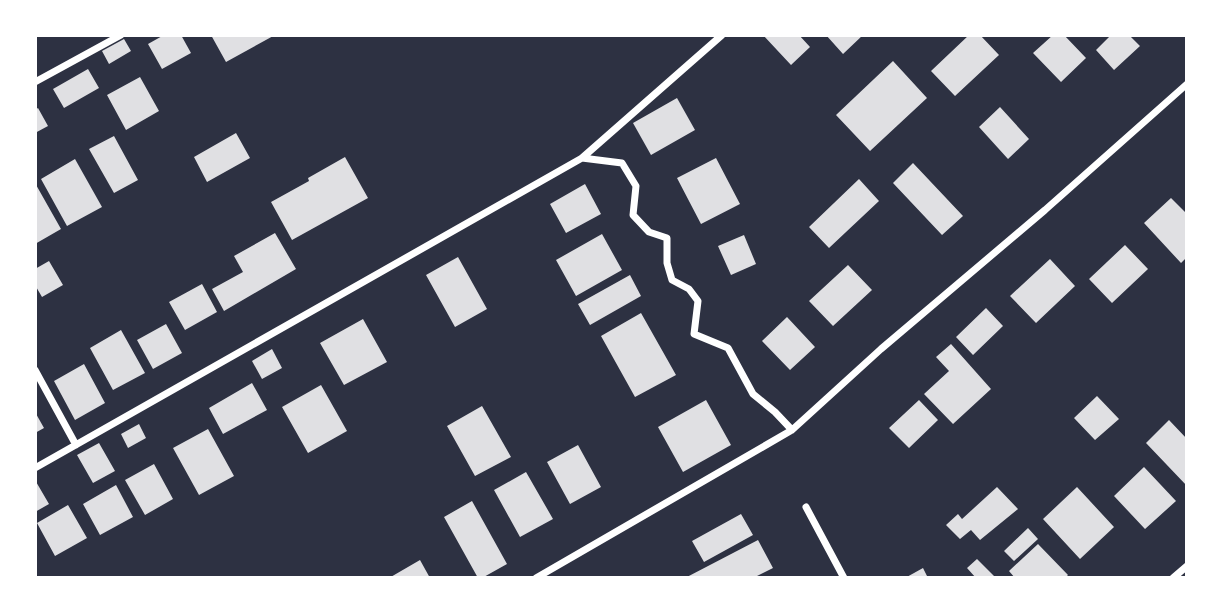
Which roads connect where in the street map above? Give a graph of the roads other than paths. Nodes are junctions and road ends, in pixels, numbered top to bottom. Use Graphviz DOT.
graph roads {
  1 [pos="121,35"];
  2 [pos="722,35"];
  3 [pos="35,82"];
  4 [pos="1187,85"];
  5 [pos="582,158"];
  6 [pos="35,370"];
  7 [pos="792,430"];
  8 [pos="76,445"];
  9 [pos="35,468"];
  10 [pos="806,508"];
  11 [pos="1187,566"];
  12 [pos="536,578"];
  13 [pos="844,578"];
  14 [pos="1173,578"];
  1 -- 3 [label="street"];
  2 -- 5 [label="street"];
  4 -- 7 [label="street"];
  5 -- 7 [label="street"];
  5 -- 8 [label="street"];
  6 -- 8 [label="street"];
  7 -- 12 [label="street"];
  8 -- 9 [label="street"];
  10 -- 13 [label="street"];
  11 -- 14 [label="street"];
}
